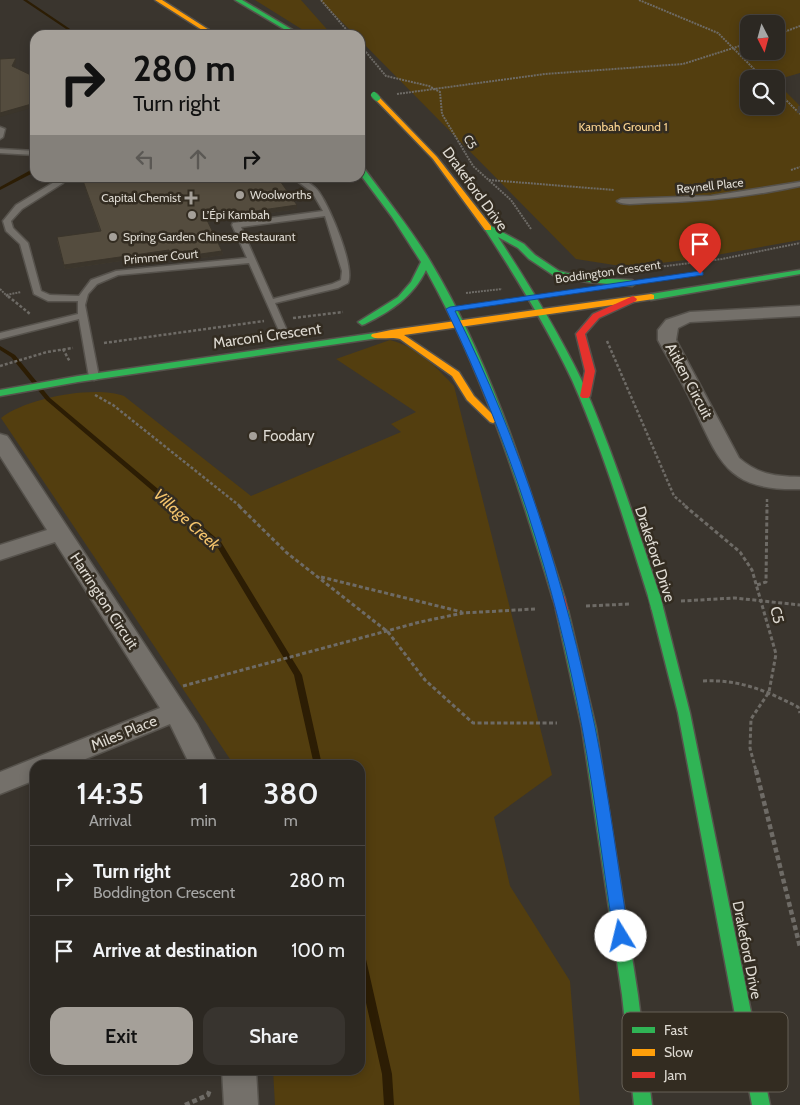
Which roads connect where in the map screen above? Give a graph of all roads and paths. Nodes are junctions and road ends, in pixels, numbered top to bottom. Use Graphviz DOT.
graph roads {
  1 [pos="158,0"];
  2 [pos="238,0"];
  3 [pos="321,0"];
  4 [pos="639,0"];
  5 [pos="800,26"];
  6 [pos="206,30"];
  7 [pos="289,30"];
  8 [pos="347,30"];
  9 [pos="785,31"];
  10 [pos="740,46"];
  11 [pos="733,48"];
  12 [pos="365,51"];
  13 [pos="755,70"];
  14 [pos="437,89"];
  15 [pos="377,95"];
  16 [pos="785,99"];
  17 [pos="800,114"];
  18 [pos="0,128"];
  19 [pos="0,137"];
  20 [pos="0,150"];
  21 [pos="30,153"];
  22 [pos="365,176"];
  23 [pos="302,182"];
  24 [pos="59,183"];
  25 [pos="800,184"];
  26 [pos="621,202"];
  27 [pos="328,213"];
  28 [pos="489,229"];
  29 [pos="533,232"];
  30 [pos="800,243"];
  31 [pos="722,259"];
  32 [pos="251,260"];
  33 [pos="426,261"];
  34 [pos="800,272"];
  35 [pos="523,286"];
  36 [pos="576,291"];
  37 [pos="548,294"];
  38 [pos="444,296"];
  39 [pos="525,298"];
  40 [pos="82,299"];
  41 [pos="633,299"];
  42 [pos="270,302"];
  43 [pos="468,306"];
  44 [pos="446,310"];
  45 [pos="346,311"];
  46 [pos="800,311"];
  47 [pos="539,313"];
  48 [pos="83,315"];
  49 [pos="401,316"];
  50 [pos="278,319"];
  51 [pos="458,325"];
  52 [pos="284,333"];
  53 [pos="391,333"];
  54 [pos="0,336"];
  55 [pos="605,336"];
  56 [pos="88,346"];
  57 [pos="96,360"];
  58 [pos="77,363"];
  59 [pos="0,366"];
  60 [pos="94,377"];
  61 [pos="0,393"];
  62 [pos="91,393"];
  63 [pos="584,398"];
  64 [pos="503,430"];
  65 [pos="0,440"];
  66 [pos="767,482"];
  67 [pos="800,483"];
  68 [pos="60,533"];
  69 [pos="0,553"];
  70 [pos="319,576"];
  71 [pos="757,586"];
  72 [pos="735,598"];
  73 [pos="762,601"];
  74 [pos="800,604"];
  75 [pos="463,612"];
  76 [pos="420,622"];
  77 [pos="388,632"];
  78 [pos="705,689"];
  79 [pos="769,692"];
  80 [pos="169,702"];
  81 [pos="800,712"];
  82 [pos="557,723"];
  83 [pos="54,760"];
  84 [pos="202,760"];
  85 [pos="30,771"];
  86 [pos="0,783"];
  87 [pos="800,947"];
  88 [pos="632,1012"];
  89 [pos="743,1012"];
  90 [pos="227,1075"];
  91 [pos="642,1092"];
  92 [pos="758,1092"];
  93 [pos="185,1105"];
  94 [pos="241,1105"];
  95 [pos="644,1105"];
  96 [pos="761,1105"];
  1 -- 6 [label="main road"];
  2 -- 7 [label="main road"];
  3 -- 8 [label="path"];
  4 -- 11 [label="path"];
  5 -- 9 [label="path"];
  10 -- 11 [label="path"];
  11 -- 13 [label="path"];
  11 -- 14 [label="path"];
  12 -- 14 [label="path"];
  14 -- 15 [label="path"];
  14 -- 29 [label="path, C5"];
  15 -- 28 [label="main road, Drakeford Drive"];
  16 -- 17 [label="path"];
  18 -- 19 [label="lane"];
  20 -- 21 [label="lane"];
  22 -- 33 [label="main road"];
  23 -- 27 [label="lane"];
  24 -- 40 [label="lane"];
  25 -- 26 [label="lane, Reynell Place"];
  27 -- 32 [label="lane"];
  27 -- 42 [label="lane"];
  28 -- 35 [label="main road, Drakeford Drive"];
  28 -- 36 [label="main road, Boddington Crescent"];
  30 -- 31 [label="path"];
  32 -- 40 [label="lane, Primmer Court"];
  32 -- 42 [label="lane"];
  33 -- 38 [label="main road"];
  33 -- 49 [label="main road"];
  34 -- 41 [label="main road"];
  35 -- 38 [label="path"];
  35 -- 39 [label="main road, Drakeford Drive"];
  37 -- 39 [label="main road, Boddington Crescent"];
  38 -- 44 [label="main road"];
  39 -- 47 [label="main road, Drakeford Drive"];
  40 -- 48 [label="lane"];
  41 -- 47 [label="main road"];
  41 -- 63 [label="main road"];
  42 -- 50 [label="lane"];
  43 -- 44 [label="main road"];
  44 -- 51 [label="main road"];
  45 -- 50 [label="path"];
  46 -- 66 [label="street, Aitken Circuit"];
  47 -- 51 [label="main road, Marconi Crescent"];
  47 -- 63 [label="main road, Drakeford Drive"];
  48 -- 54 [label="lane"];
  48 -- 56 [label="lane"];
  50 -- 52 [label="lane"];
  50 -- 56 [label="path"];
  51 -- 53 [label="main road, Marconi Crescent"];
  51 -- 64 [label="main road"];
  53 -- 60 [label="main road, Marconi Crescent"];
  53 -- 64 [label="main road"];
  55 -- 71 [label="path, C5"];
  56 -- 57 [label="lane"];
  56 -- 59 [label="path"];
  57 -- 58 [label="main road"];
  57 -- 60 [label="lane"];
  60 -- 61 [label="main road, Marconi Crescent"];
  62 -- 70 [label="path"];
  63 -- 89 [label="main road, Drakeford Drive"];
  64 -- 88 [label="main road"];
  65 -- 68 [label="street, Harrington Circuit"];
  66 -- 67 [label="street, Aitken Circuit"];
  66 -- 71 [label="path"];
  68 -- 69 [label="street"];
  68 -- 80 [label="street, Harrington Circuit"];
  70 -- 75 [label="path"];
  70 -- 77 [label="path"];
  71 -- 73 [label="path, C5"];
  72 -- 73 [label="path"];
  73 -- 74 [label="path"];
  73 -- 79 [label="path, C5"];
  76 -- 77 [label="path"];
  77 -- 80 [label="path"];
  77 -- 82 [label="path"];
  78 -- 79 [label="path"];
  79 -- 81 [label="path"];
  79 -- 87 [label="path, C5"];
  80 -- 83 [label="street, Miles Place"];
  80 -- 84 [label="street, Harrington Circuit"];
  85 -- 86 [label="street"];
  90 -- 93 [label="path"];
  90 -- 94 [label="street"];
  91 -- 95 [label="main road"];
  92 -- 96 [label="main road, Drakeford Drive"];
}
